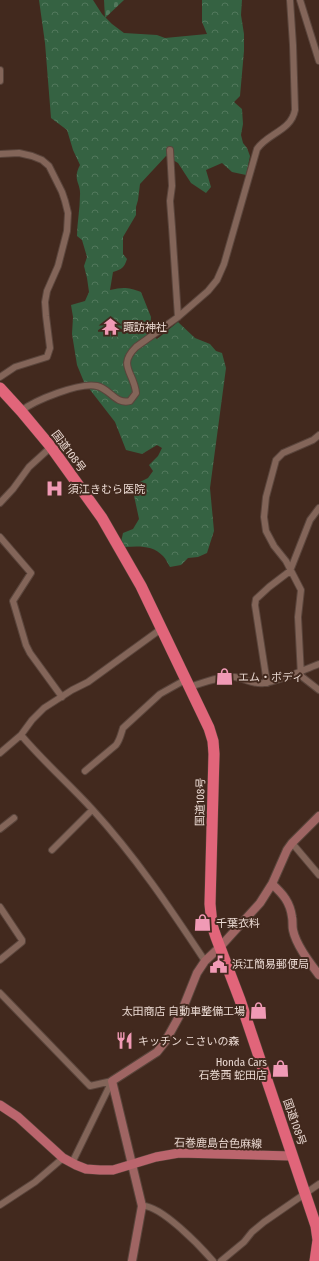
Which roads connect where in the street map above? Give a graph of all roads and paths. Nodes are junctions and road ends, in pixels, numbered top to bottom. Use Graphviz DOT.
graph roads {
  1 [pos="290,0"];
  2 [pos="300,0"];
  3 [pos="319,61"];
  4 [pos="0,70"];
  5 [pos="0,81"];
  6 [pos="170,150"];
  7 [pos="0,154"];
  8 [pos="178,317"];
  9 [pos="0,377"];
  10 [pos="0,388"];
  11 [pos="21,411"];
  12 [pos="319,435"];
  13 [pos="51,447"];
  14 [pos="0,503"];
  15 [pos="319,508"];
  16 [pos="0,537"];
  17 [pos="290,571"];
  18 [pos="161,629"];
  19 [pos="319,664"];
  20 [pos="300,671"];
  21 [pos="187,683"];
  22 [pos="267,683"];
  23 [pos="319,690"];
  24 [pos="62,697"];
  25 [pos="21,735"];
  26 [pos="0,753"];
  27 [pos="85,771"];
  28 [pos="92,810"];
  29 [pos="319,816"];
  30 [pos="14,818"];
  31 [pos="0,829"];
  32 [pos="292,843"];
  33 [pos="52,850"];
  34 [pos="319,875"];
  35 [pos="272,884"];
  36 [pos="0,907"];
  37 [pos="220,947"];
  38 [pos="0,960"];
  39 [pos="205,961"];
  40 [pos="319,975"];
  41 [pos="0,993"];
  42 [pos="112,1082"];
  43 [pos="0,1105"];
  44 [pos="292,1156"];
  45 [pos="63,1158"];
  46 [pos="72,1163"];
  47 [pos="131,1165"];
  48 [pos="319,1184"];
  49 [pos="305,1194"];
  50 [pos="0,1205"];
  51 [pos="142,1206"];
  52 [pos="319,1241"];
  53 [pos="132,1261"];
  54 [pos="213,1261"];
  55 [pos="221,1261"];
  56 [pos="315,1261"];
  1 -- 8 [label="street"];
  2 -- 3 [label="street"];
  4 -- 5 [label="street"];
  6 -- 8 [label="street"];
  7 -- 9 [label="street"];
  8 -- 11 [label="street"];
  10 -- 11 [label="highway, 国道108号"];
  11 -- 13 [label="highway, 国道108号"];
  12 -- 17 [label="street"];
  13 -- 14 [label="street"];
  13 -- 18 [label="highway, 国道108号"];
  15 -- 17 [label="street"];
  16 -- 24 [label="street"];
  17 -- 20 [label="street"];
  17 -- 22 [label="street"];
  18 -- 21 [label="highway, 国道108号"];
  18 -- 24 [label="street"];
  19 -- 20 [label="street"];
  20 -- 22 [label="street"];
  20 -- 23 [label="street"];
  21 -- 22 [label="street"];
  21 -- 27 [label="street"];
  21 -- 37 [label="highway, 国道108号"];
  24 -- 25 [label="street"];
  25 -- 26 [label="street"];
  25 -- 28 [label="street"];
  28 -- 33 [label="street"];
  28 -- 39 [label="street"];
  29 -- 32 [label="street"];
  30 -- 31 [label="street"];
  32 -- 34 [label="street"];
  32 -- 35 [label="street"];
  35 -- 37 [label="street"];
  35 -- 40 [label="street"];
  36 -- 38 [label="street"];
  37 -- 39 [label="street"];
  37 -- 44 [label="highway, 国道108号"];
  39 -- 42 [label="street"];
  41 -- 42 [label="street"];
  42 -- 46 [label="street"];
  42 -- 47 [label="street"];
  43 -- 45 [label="main road, 石巻鹿島台色麻線"];
  44 -- 47 [label="main road, 石巻鹿島台色麻線"];
  44 -- 49 [label="highway, 国道108号"];
  45 -- 46 [label="main road, 石巻鹿島台色麻線"];
  45 -- 50 [label="street"];
  46 -- 47 [label="main road, 石巻鹿島台色麻線"];
  47 -- 51 [label="street"];
  48 -- 49 [label="street"];
  49 -- 52 [label="highway, 国道108号"];
  49 -- 55 [label="street"];
  51 -- 53 [label="street"];
  51 -- 54 [label="street"];
  52 -- 56 [label="highway, 国道108号"];
}
